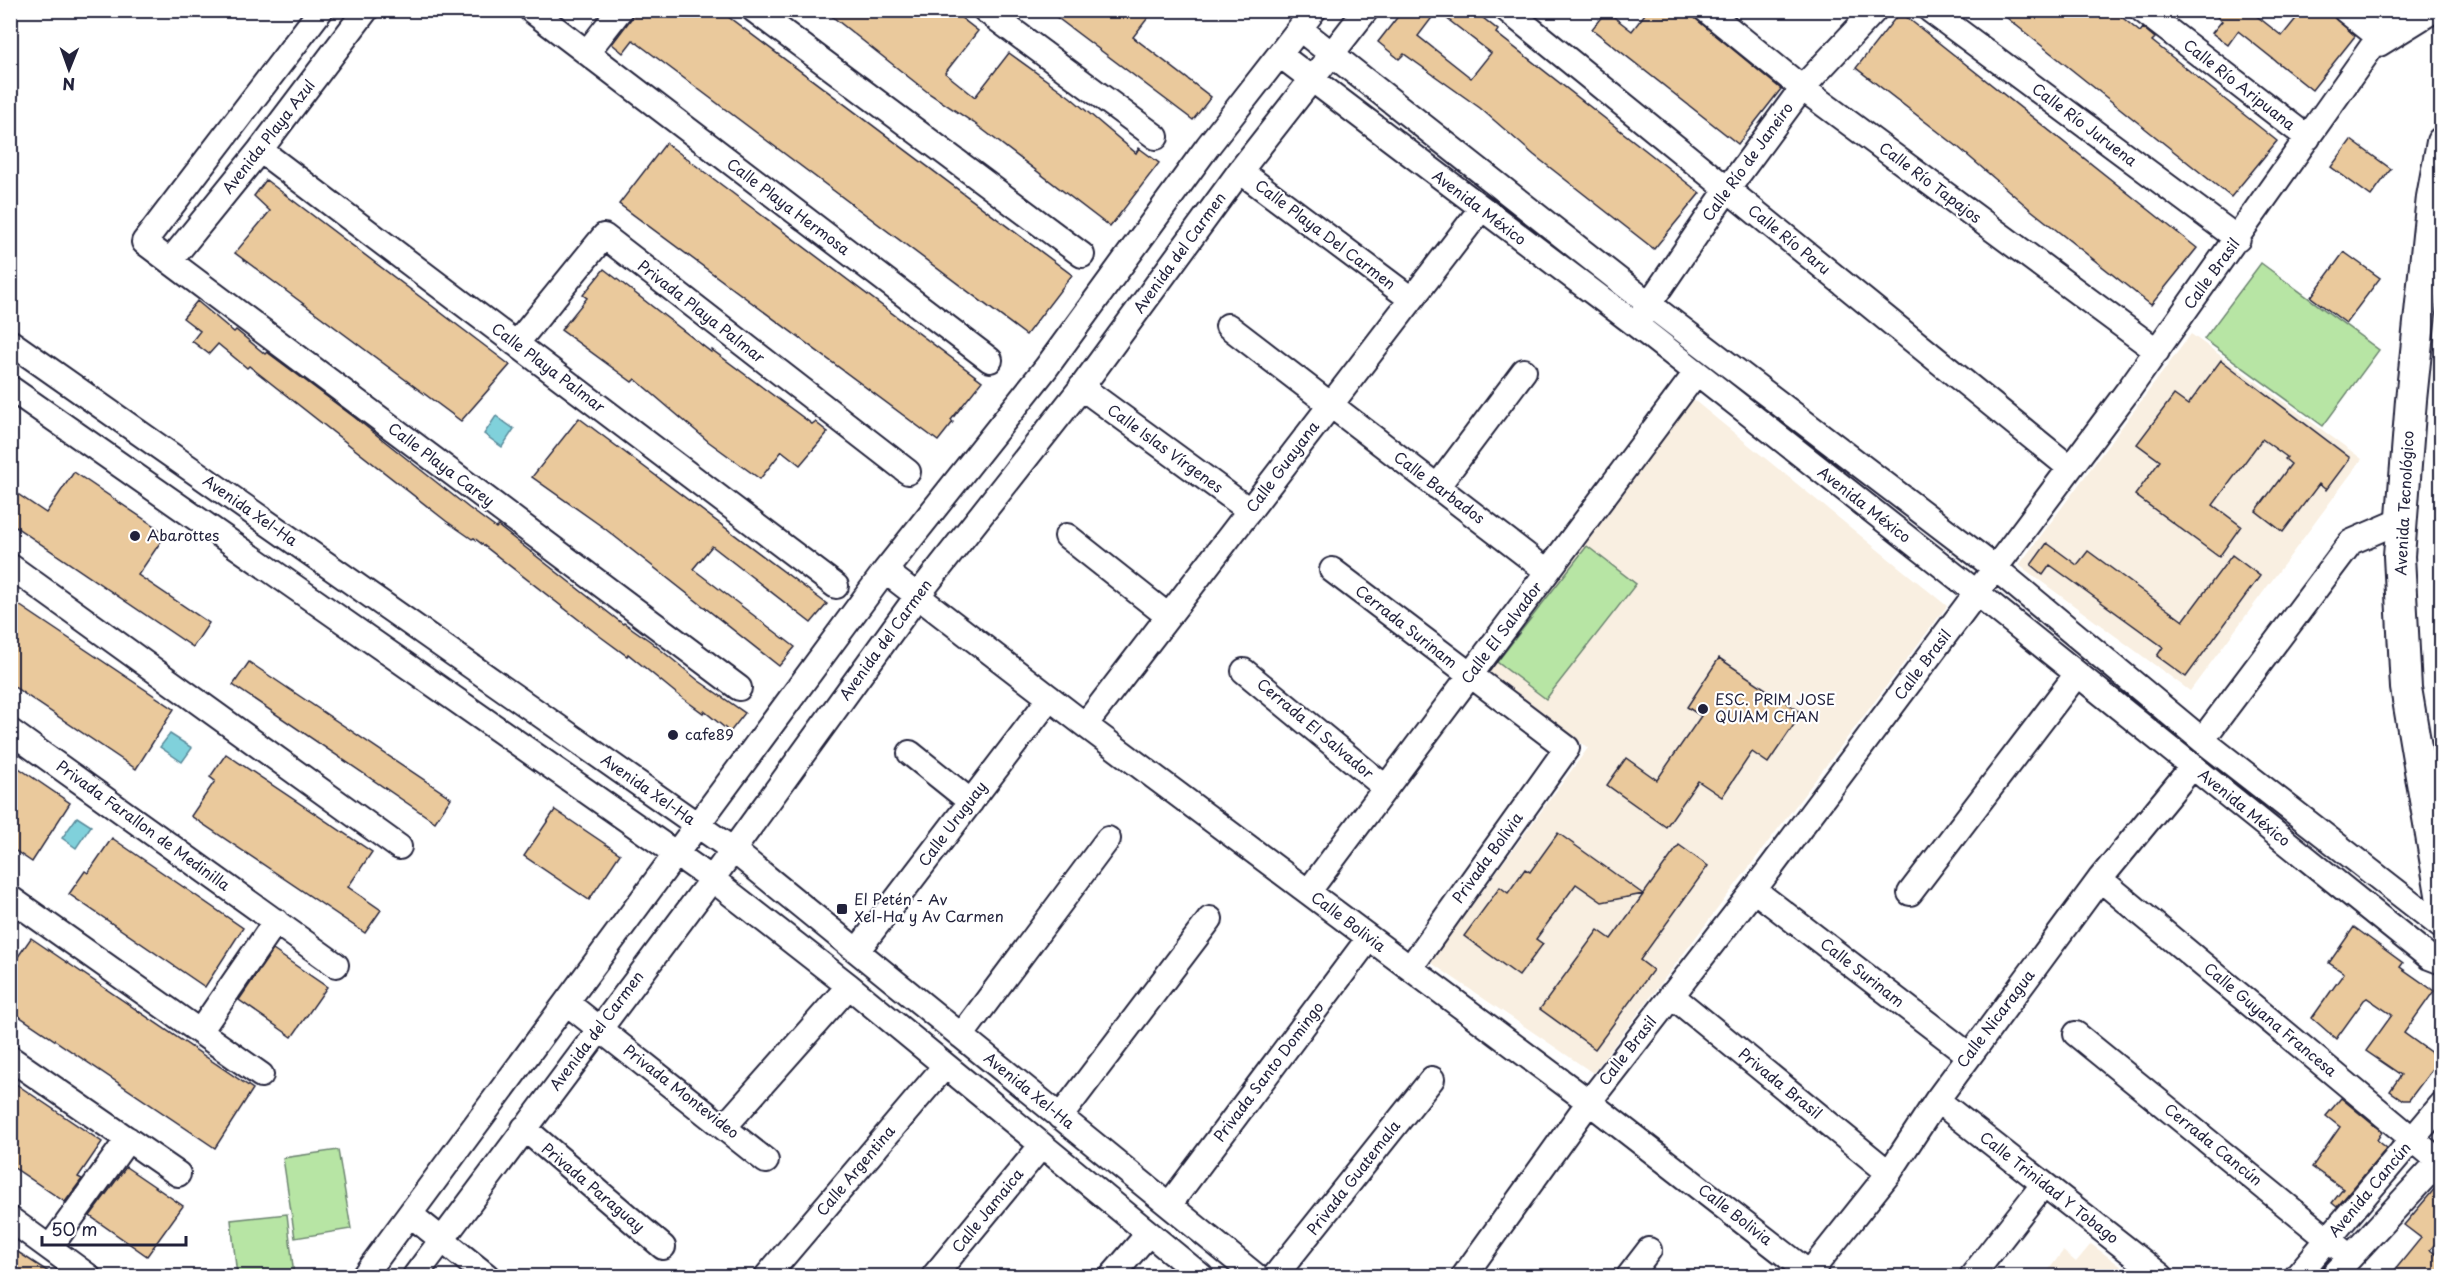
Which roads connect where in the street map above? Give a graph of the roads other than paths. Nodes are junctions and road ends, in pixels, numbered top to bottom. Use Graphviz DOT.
graph roads {
  1 [pos="321,10"];
  2 [pos="366,10"];
  3 [pos="531,10"];
  4 [pos="620,10"];
  5 [pos="754,10"];
  6 [pos="985,10"];
  7 [pos="1366,10"];
  8 [pos="1706,10"];
  9 [pos="1875,10"];
  10 [pos="1930,10"];
  11 [pos="2142,10"];
  12 [pos="2345,10"];
  13 [pos="2398,10"];
  14 [pos="2434,10"];
  15 [pos="1522,15"];
  16 [pos="1307,20"];
  17 [pos="2379,42"];
  18 [pos="588,51"];
  19 [pos="1332,53"];
  20 [pos="1280,56"];
  21 [pos="1312,80"];
  22 [pos="1802,88"];
  23 [pos="1156,138"];
  24 [pos="2308,138"];
  25 [pos="2442,142"];
  26 [pos="260,150"];
  27 [pos="1240,171"];
  28 [pos="1727,190"];
  29 [pos="1481,209"];
  30 [pos="2238,239"];
  31 [pos="1082,255"];
  32 [pos="170,261"];
  33 [pos="1411,299"];
  34 [pos="1648,304"];
  35 [pos="1635,324"];
  36 [pos="1228,326"];
  37 [pos="10,342"];
  38 [pos="516,344"];
  39 [pos="2157,351"];
  40 [pos="990,360"];
  41 [pos="1524,371"];
  42 [pos="1696,373"];
  43 [pos="1081,387"];
  44 [pos="10,388"];
  45 [pos="1330,405"];
  46 [pos="2070,468"];
  47 [pos="908,472"];
  48 [pos="1437,487"];
  49 [pos="1249,510"];
  50 [pos="2402,520"];
  51 [pos="1067,536"];
  52 [pos="10,566"];
  53 [pos="1995,568"];
  54 [pos="1332,570"];
  55 [pos="885,571"];
  56 [pos="1548,571"];
  57 [pos="836,586"];
  58 [pos="1977,593"];
  59 [pos="918,595"];
  60 [pos="1168,616"];
  61 [pos="1244,671"];
  62 [pos="2077,674"];
  63 [pos="1470,676"];
  64 [pos="739,688"];
  65 [pos="1050,698"];
  66 [pos="1085,725"];
  67 [pos="10,731"];
  68 [pos="2202,740"];
  69 [pos="1567,748"];
  70 [pos="910,753"];
  71 [pos="2192,767"];
  72 [pos="1386,788"];
  73 [pos="971,802"];
  74 [pos="699,826"];
  75 [pos="1108,839"];
  76 [pos="399,848"];
  77 [pos="734,850"];
  78 [pos="678,854"];
  79 [pos="712,879"];
  80 [pos="2100,879"];
  81 [pos="1754,890"];
  82 [pos="1308,892"];
  83 [pos="1910,893"];
  84 [pos="10,898"];
  85 [pos="2442,900"];
  86 [pos="1210,919"];
  87 [pos="276,921"];
  88 [pos="2442,927"];
  89 [pos="1369,938"];
  90 [pos="857,951"];
  91 [pos="2442,962"];
  92 [pos="336,965"];
  93 [pos="1410,968"];
  94 [pos="849,986"];
  95 [pos="1671,995"];
  96 [pos="567,1003"];
  97 [pos="599,1027"];
  98 [pos="201,1030"];
  99 [pos="2076,1034"];
  100 [pos="961,1036"];
  101 [pos="1969,1055"];
  102 [pos="10,1058"];
  103 [pos="945,1066"];
  104 [pos="261,1075"];
  105 [pos="1432,1079"];
  106 [pos="1936,1100"];
  107 [pos="1589,1102"];
  108 [pos="2442,1104"];
  109 [pos="1060,1117"];
  110 [pos="725,1126"];
  111 [pos="524,1128"];
  112 [pos="2414,1138"];
  113 [pos="128,1139"];
  114 [pos="1042,1145"];
  115 [pos="2440,1160"];
  116 [pos="766,1161"];
  117 [pos="1889,1173"];
  118 [pos="178,1174"];
  119 [pos="2043,1185"];
  120 [pos="1169,1205"];
  121 [pos="411,1215"];
  122 [pos="10,1219"];
  123 [pos="1149,1233"];
  124 [pos="443,1239"];
  125 [pos="2328,1239"];
  126 [pos="51,1246"];
  127 [pos="663,1247"];
  128 [pos="1649,1250"];
  129 [pos="2350,1257"];
  130 [pos="1808,1275"];
  131 [pos="88,1276"];
  132 [pos="364,1276"];
  133 [pos="415,1276"];
  134 [pos="488,1276"];
  135 [pos="767,1276"];
  136 [pos="934,1276"];
  137 [pos="1112,1276"];
  138 [pos="1201,1276"];
  139 [pos="1256,1276"];
  140 [pos="1275,1276"];
  141 [pos="1464,1276"];
  142 [pos="1629,1276"];
  143 [pos="1972,1276"];
  144 [pos="2161,1276"];
  145 [pos="2297,1276"];
  146 [pos="2333,1276"];
  1 -- 32 [label="street, Calle Playa Carey"];
  2 -- 26 [label="street, Avenida Playa Azul"];
  3 -- 18 [label="street, Calle Playa Hermosa"];
  4 -- 18 [label="street"];
  5 -- 31 [label="street"];
  6 -- 23 [label="street"];
  7 -- 19 [label="street, Avenida del Carmen"];
  8 -- 22 [label="street, Calle Río Tapajos"];
  9 -- 22 [label="street, Calle Río de Janeiro"];
  10 -- 30 [label="street, Calle Río Juruena"];
  11 -- 24 [label="street, Calle Río Aripuana"];
  12 -- 17 [label="street"];
  13 -- 17 [label="street, Calle Brasil"];
  14 -- 17 [label="street"];
  15 -- 28 [label="street, Calle Río Paru"];
  16 -- 19 [label="street, Avenida México"];
  16 -- 20 [label="street"];
  17 -- 24 [label="street, Calle Brasil"];
  18 -- 40 [label="street, Calle Playa Hermosa"];
  19 -- 21 [label="street, Avenida del Carmen"];
  19 -- 34 [label="street, Avenida México"];
  20 -- 21 [label="street, Avenida México"];
  20 -- 55 [label="street"];
  21 -- 27 [label="street, Avenida del Carmen"];
  21 -- 29 [label="street, Avenida México"];
  22 -- 28 [label="street, Calle Río de Janeiro"];
  22 -- 39 [label="street, Calle Río Tapajos"];
  24 -- 30 [label="street, Calle Brasil"];
  25 -- 50 [label="main road, Avenida Tecnológico"];
  26 -- 32 [label="street, Avenida Playa Azul"];
  26 -- 38 [label="street, Calle Playa Palmar"];
  27 -- 33 [label="street, Calle Playa Del Carmen"];
  27 -- 43 [label="street, Avenida del Carmen"];
  28 -- 34 [label="street, Calle Río de Janeiro"];
  28 -- 46 [label="street, Calle Río Paru"];
  29 -- 33 [label="street, Calle Guayana"];
  29 -- 35 [label="street, Avenida México"];
  30 -- 39 [label="street, Calle Brasil"];
  32 -- 64 [label="street, Calle Playa Carey"];
  33 -- 45 [label="street, Calle Guayana"];
  34 -- 35 [label="street, Calle Río de Janeiro"];
  34 -- 53 [label="street, Avenida México"];
  35 -- 42 [label="street, Avenida México"];
  36 -- 45 [label="street, Calle Barbados"];
  37 -- 74 [label="street, Avenida Xel-Ha"];
  38 -- 47 [label="street, Privada Playa Palmar"];
  38 -- 57 [label="street, Calle Playa Palmar"];
  39 -- 46 [label="street, Calle Brasil"];
  41 -- 48 [label="street"];
  42 -- 56 [label="street, Calle El Salvador"];
  42 -- 58 [label="street, Avenida México"];
  43 -- 49 [label="street, Calle Islas Vírgenes"];
  43 -- 59 [label="street, Avenida del Carmen"];
  44 -- 78 [label="street"];
  45 -- 48 [label="street, Calle Barbados"];
  45 -- 49 [label="street, Calle Guayana"];
  46 -- 53 [label="street, Calle Brasil"];
  48 -- 56 [label="street, Calle Barbados"];
  49 -- 60 [label="street, Calle Guayana"];
  50 -- 68 [label="street"];
  50 -- 85 [label="main road, Avenida Tecnológico"];
  51 -- 60 [label="street"];
  52 -- 76 [label="street"];
  53 -- 58 [label="street, Calle Brasil"];
  53 -- 68 [label="street, Avenida México"];
  54 -- 63 [label="street, Cerrada Surinam"];
  55 -- 59 [label="street, Calle Bolivia"];
  55 -- 74 [label="street"];
  56 -- 63 [label="street, Calle El Salvador"];
  58 -- 62 [label="street, Avenida México"];
  58 -- 81 [label="street, Calle Brasil"];
  59 -- 65 [label="street, Calle Bolivia"];
  59 -- 77 [label="street, Avenida del Carmen"];
  60 -- 66 [label="street, Calle Guayana"];
  61 -- 72 [label="street, Cerrada El Salvador"];
  62 -- 71 [label="street, Avenida México"];
  62 -- 83 [label="street"];
  63 -- 69 [label="street, Cerrada Surinam"];
  63 -- 72 [label="street, Calle El Salvador"];
  65 -- 66 [label="street, Calle Bolivia"];
  65 -- 73 [label="street, Calle Uruguay"];
  66 -- 82 [label="street, Calle Bolivia"];
  67 -- 87 [label="street, Privada Farallon de Medinilla"];
  68 -- 88 [label="street, Avenida México"];
  69 -- 93 [label="street, Privada Bolivia"];
  70 -- 73 [label="street"];
  71 -- 80 [label="street, Calle Nicaragua"];
  71 -- 91 [label="street, Avenida México"];
  72 -- 82 [label="street, Calle El Salvador"];
  73 -- 90 [label="street, Calle Uruguay"];
  74 -- 77 [label="street, Avenida Xel-Ha"];
  74 -- 78 [label="street"];
  75 -- 100 [label="street"];
  77 -- 79 [label="street, Avenida del Carmen"];
  77 -- 90 [label="street, Avenida Xel-Ha"];
  78 -- 79 [label="street"];
  78 -- 96 [label="street"];
  79 -- 94 [label="street"];
  79 -- 97 [label="street, Avenida del Carmen"];
  80 -- 101 [label="street, Calle Nicaragua"];
  80 -- 112 [label="street, Calle Guyana Francesa"];
  81 -- 95 [label="street, Calle Brasil"];
  81 -- 101 [label="street, Calle Surinam"];
  82 -- 89 [label="street, Calle Bolivia"];
  84 -- 98 [label="street"];
  86 -- 109 [label="street"];
  87 -- 92 [label="street, Privada Farallon de Medinilla"];
  87 -- 98 [label="street"];
  89 -- 93 [label="street, Calle Bolivia"];
  89 -- 120 [label="street, Privada Santo Domingo"];
  90 -- 100 [label="street, Avenida Xel-Ha"];
  93 -- 107 [label="street, Calle Bolivia"];
  94 -- 103 [label="street"];
  94 -- 110 [label="street"];
  95 -- 107 [label="street, Calle Brasil"];
  95 -- 117 [label="street, Privada Brasil"];
  96 -- 97 [label="street, Privada Montevideo"];
  96 -- 121 [label="street"];
  97 -- 110 [label="street, Privada Montevideo"];
  97 -- 111 [label="street, Avenida del Carmen"];
  98 -- 104 [label="street"];
  99 -- 125 [label="street, Cerrada Cancún"];
  100 -- 109 [label="street, Avenida Xel-Ha"];
  101 -- 106 [label="street, Calle Nicaragua"];
  102 -- 113 [label="street"];
  103 -- 114 [label="street"];
  103 -- 135 [label="street, Calle Argentina"];
  105 -- 140 [label="street, Privada Guatemala"];
  106 -- 117 [label="street, Calle Nicaragua"];
  106 -- 119 [label="street, Calle Trinidad Y Tobago"];
  107 -- 130 [label="street, Calle Bolivia"];
  107 -- 141 [label="street, Calle Brasil"];
  108 -- 112 [label="street, Avenida Cancún"];
  109 -- 120 [label="street, Avenida Xel-Ha"];
  110 -- 116 [label="street, Privada Montevideo"];
  111 -- 124 [label="street, Avenida del Carmen"];
  111 -- 127 [label="street, Privada Paraguay"];
  112 -- 115 [label="street, Calle Guyana Francesa"];
  112 -- 125 [label="street, Avenida Cancún"];
  113 -- 118 [label="street"];
  113 -- 126 [label="street"];
  114 -- 123 [label="street"];
  114 -- 136 [label="street, Calle Jamaica"];
  115 -- 129 [label="street, Avenida Cancún"];
  117 -- 130 [label="street, Calle Nicaragua"];
  119 -- 143 [label="street"];
  119 -- 144 [label="street, Calle Trinidad Y Tobago"];
  120 -- 139 [label="street, Avenida Xel-Ha"];
  121 -- 124 [label="street"];
  121 -- 132 [label="street"];
  122 -- 126 [label="street"];
  123 -- 137 [label="street"];
  123 -- 138 [label="street"];
  124 -- 133 [label="street, Avenida del Carmen"];
  124 -- 134 [label="street"];
  125 -- 129 [label="street, Cerrada Cancún"];
  125 -- 145 [label="street, Avenida Cancún"];
  126 -- 131 [label="street"];
  128 -- 142 [label="street"];
  129 -- 146 [label="street, Avenida Cancún"];
}
